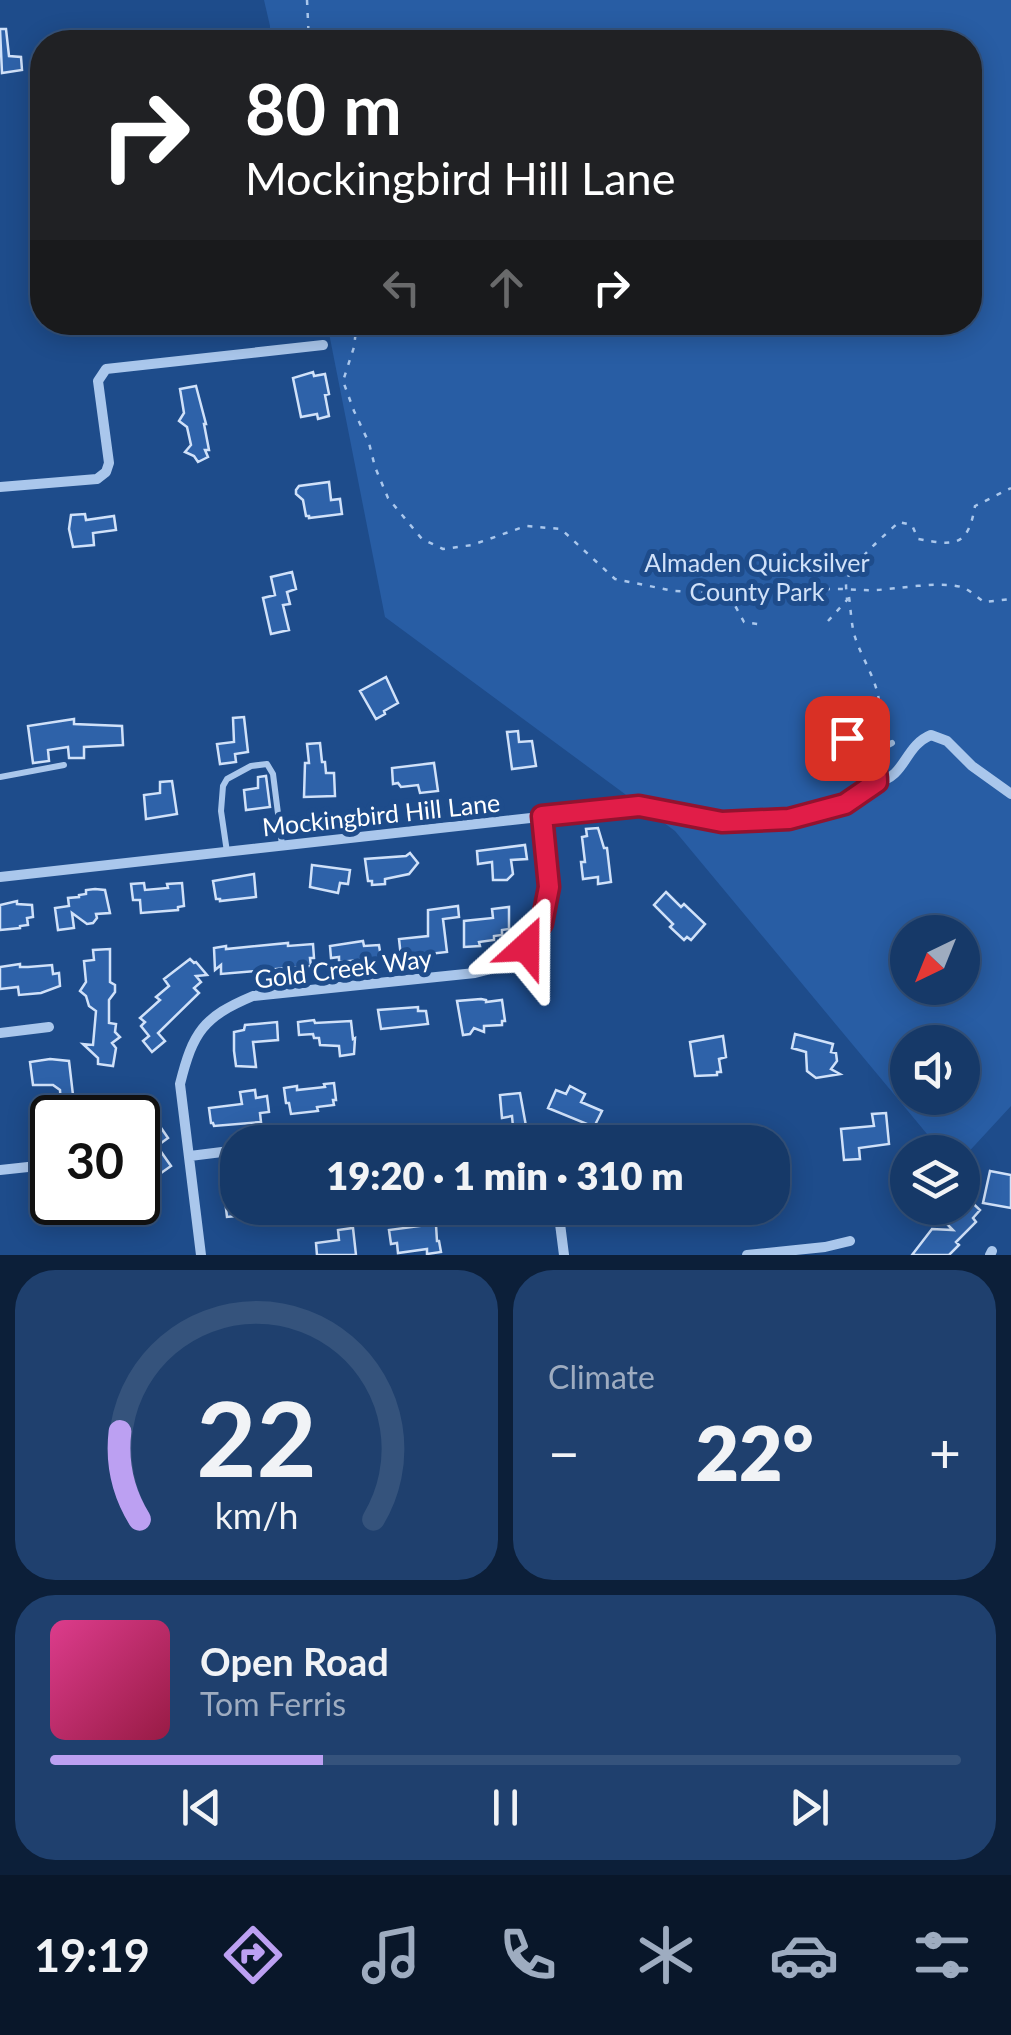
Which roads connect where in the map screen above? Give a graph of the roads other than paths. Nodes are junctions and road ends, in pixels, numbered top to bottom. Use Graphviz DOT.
graph roads {
  1 [pos="323,346"];
  2 [pos="0,487"];
  3 [pos="829,727"];
  4 [pos="889,745"];
  5 [pos="869,755"];
  6 [pos="64,765"];
  7 [pos="0,777"];
  8 [pos="877,782"];
  9 [pos="1011,794"];
  10 [pos="542,816"];
  11 [pos="282,846"];
  12 [pos="227,852"];
  13 [pos="0,876"];
  14 [pos="49,1027"];
  15 [pos="0,1033"];
  16 [pos="220,1152"];
  17 [pos="190,1156"];
  18 [pos="28,1167"];
  19 [pos="0,1170"];
  20 [pos="560,1225"];
  21 [pos="850,1242"];
  22 [pos="200,1255"];
  23 [pos="564,1255"];
  24 [pos="746,1255"];
  1 -- 2 [label="street"];
  3 -- 5 [label="street"];
  4 -- 5 [label="lane"];
  5 -- 8 [label="street"];
  6 -- 7 [label="lane"];
  8 -- 9 [label="street, Mockingbird Hill Lane"];
  8 -- 10 [label="street, Mockingbird Hill Lane"];
  10 -- 11 [label="street, Mockingbird Hill Lane"];
  10 -- 17 [label="street, Gold Creek Way"];
  11 -- 12 [label="street, Mockingbird Hill Lane"];
  11 -- 12 [label="lane"];
  12 -- 13 [label="street, Mockingbird Hill Lane"];
  14 -- 15 [label="street"];
  16 -- 17 [label="street"];
  17 -- 22 [label="street, Gold Creek Way"];
  18 -- 19 [label="street"];
  20 -- 23 [label="street"];
  21 -- 24 [label="street"];
}
